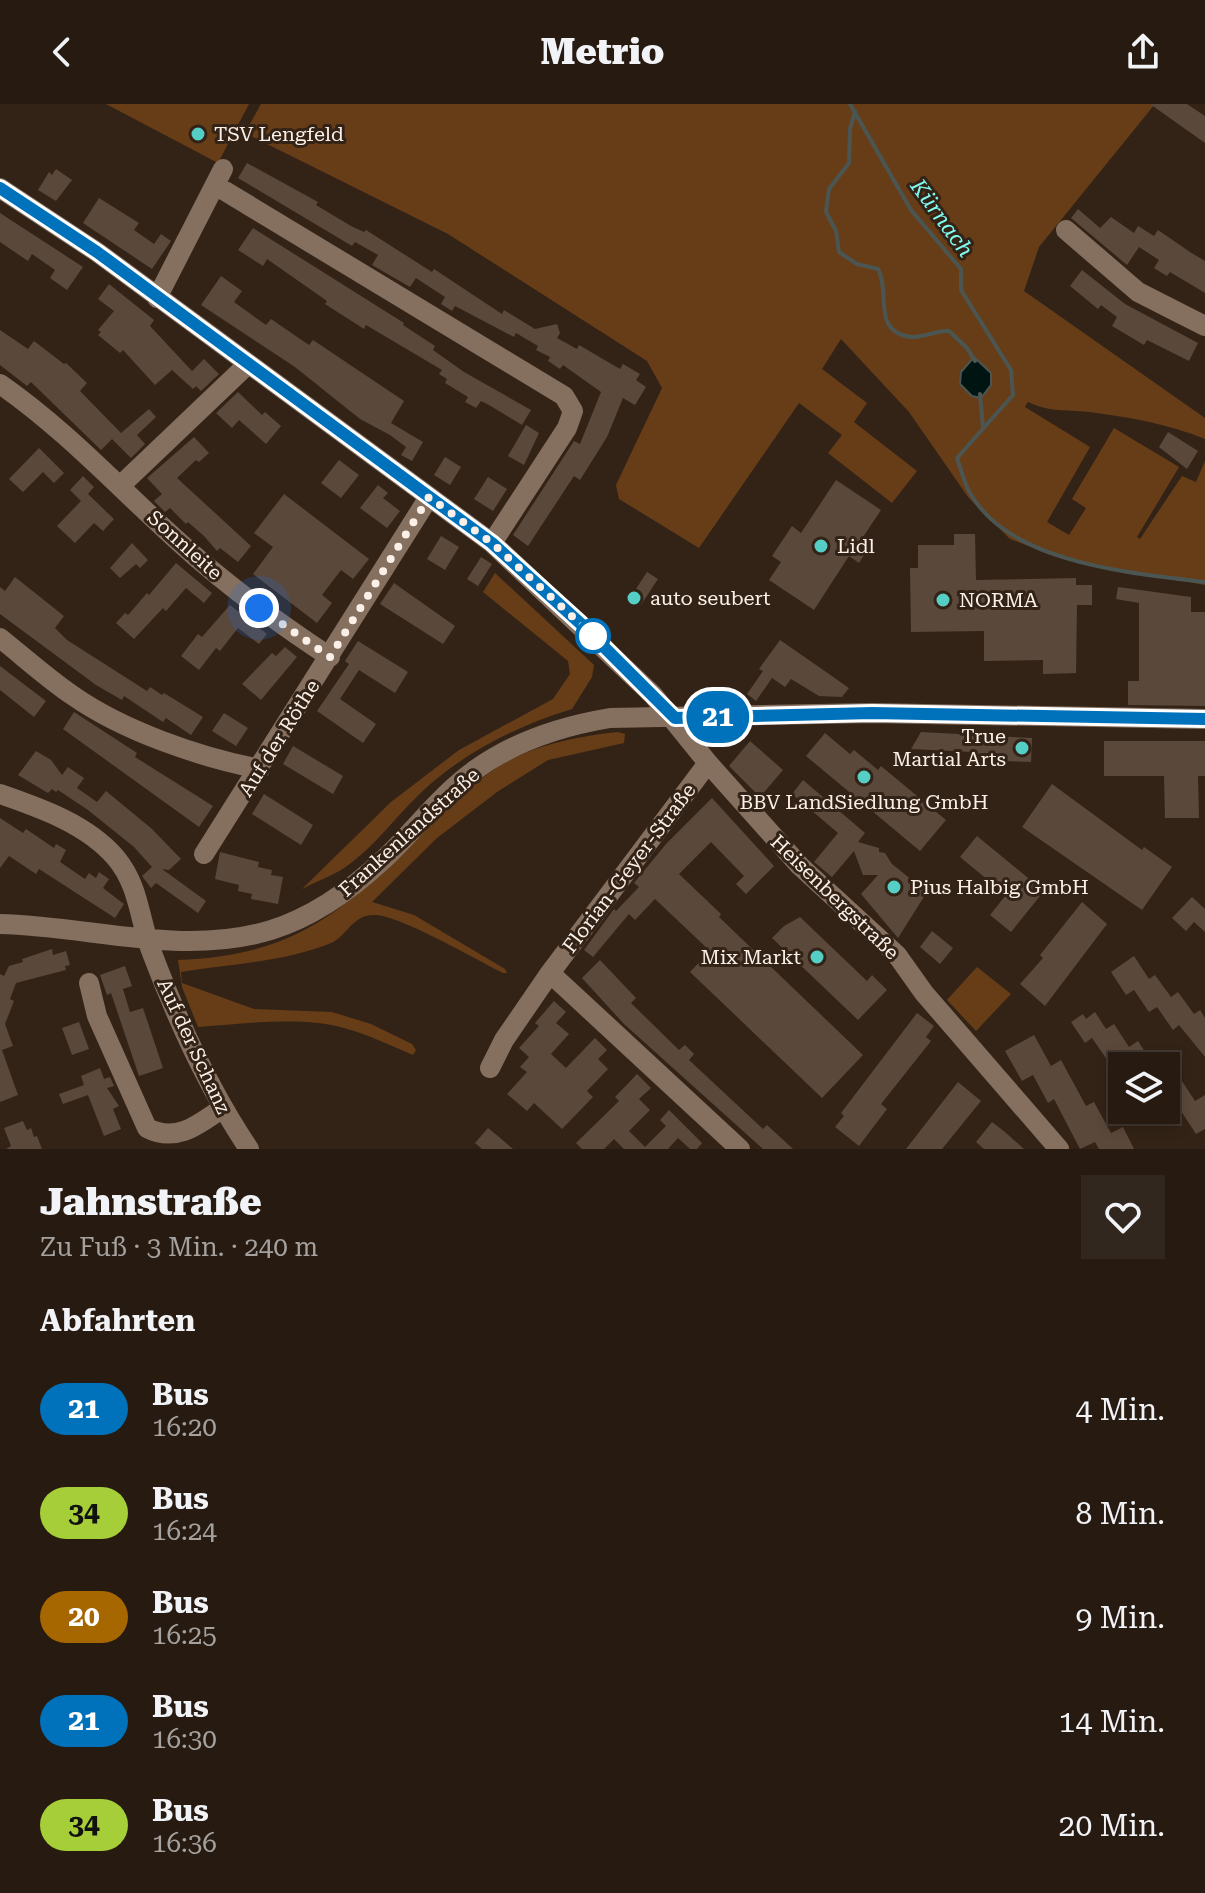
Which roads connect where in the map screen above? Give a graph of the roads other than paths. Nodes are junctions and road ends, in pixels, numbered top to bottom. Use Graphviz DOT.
graph roads {
  1 [pos="0,188"];
  2 [pos="1066,230"];
  3 [pos="157,298"];
  4 [pos="1205,326"];
  5 [pos="247,365"];
  6 [pos="0,384"];
  7 [pos="120,486"];
  8 [pos="429,497"];
  9 [pos="492,543"];
  10 [pos="0,638"];
  11 [pos="330,657"];
  12 [pos="675,718"];
  13 [pos="1205,719"];
  14 [pos="708,763"];
  15 [pos="260,769"];
  16 [pos="0,794"];
  17 [pos="204,854"];
  18 [pos="0,924"];
  19 [pos="146,939"];
  20 [pos="550,973"];
  21 [pos="89,983"];
  22 [pos="490,1068"];
  23 [pos="221,1109"];
  24 [pos="249,1149"];
  25 [pos="740,1149"];
  26 [pos="1059,1149"];
  1 -- 3 [label="street, Heisenbergstraße"];
  2 -- 4 [label="street"];
  3 -- 5 [label="street, Heisenbergstraße"];
  3 -- 9 [label="street"];
  5 -- 7 [label="street"];
  5 -- 8 [label="street, Heisenbergstraße"];
  6 -- 7 [label="street, Sonnleite"];
  7 -- 11 [label="street, Sonnleite"];
  8 -- 9 [label="street, Heisenbergstraße"];
  8 -- 11 [label="street, Auf der Röthe"];
  9 -- 12 [label="street, Heisenbergstraße"];
  10 -- 15 [label="street"];
  11 -- 15 [label="street, Auf der Röthe"];
  12 -- 13 [label="street, Frankenlandstraße"];
  12 -- 14 [label="street, Heisenbergstraße"];
  12 -- 19 [label="street, Frankenlandstraße"];
  14 -- 20 [label="street, Florian-Geyer-Straße"];
  14 -- 26 [label="street, Heisenbergstraße"];
  15 -- 17 [label="street, Auf der Röthe"];
  16 -- 19 [label="street, Auf der Schanz"];
  18 -- 19 [label="street, Frankenlandstraße"];
  19 -- 23 [label="street, Auf der Schanz"];
  20 -- 22 [label="street, Florian-Geyer-Straße"];
  20 -- 25 [label="street, Florian-Geyer-Straße"];
  21 -- 23 [label="street"];
  23 -- 24 [label="street, Auf der Schanz"];
}
